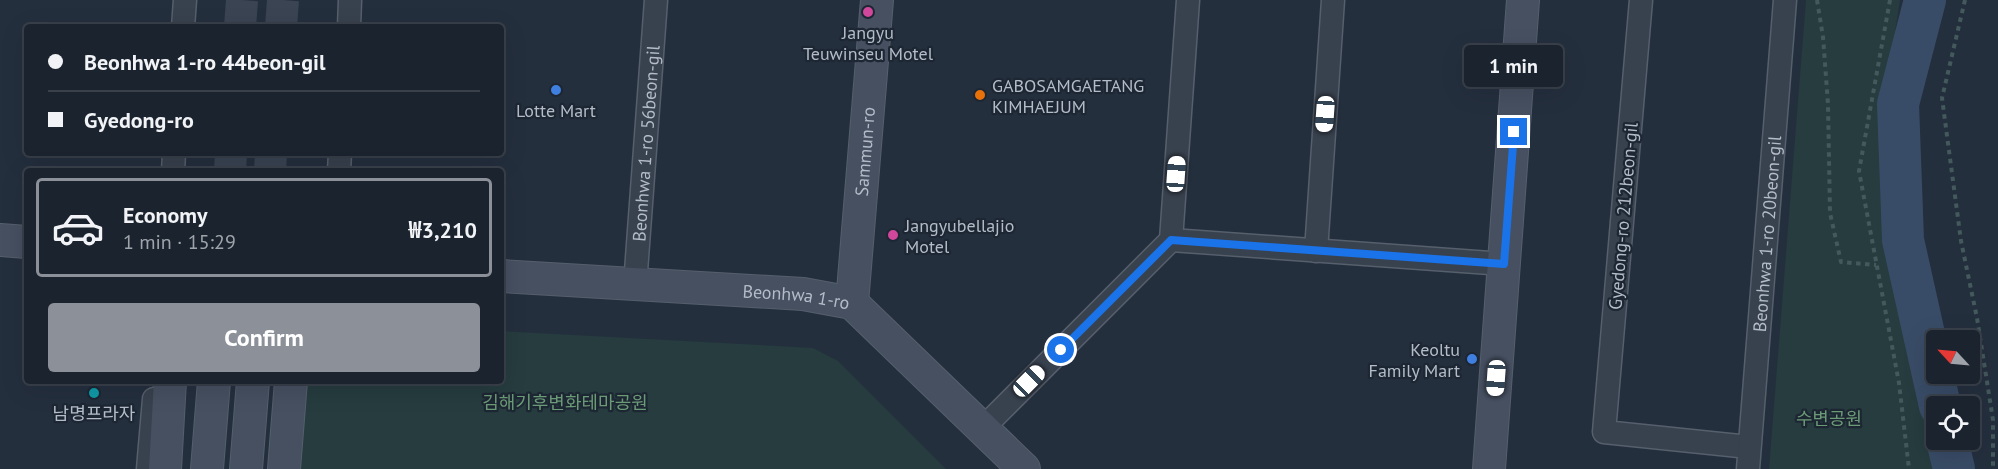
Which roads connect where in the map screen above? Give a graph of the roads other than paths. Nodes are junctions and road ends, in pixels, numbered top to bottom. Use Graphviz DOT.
graph roads {
  1 [pos="185,0"];
  2 [pos="350,0"];
  3 [pos="656,0"];
  4 [pos="877,0"];
  5 [pos="1188,0"];
  6 [pos="1333,0"];
  7 [pos="1523,0"];
  8 [pos="1641,0"];
  9 [pos="1785,0"];
  10 [pos="183,24"];
  11 [pos="348,24"];
  12 [pos="0,240"];
  13 [pos="1171,240"];
  14 [pos="24,242"];
  15 [pos="1316,251"];
  16 [pos="1504,264"];
  17 [pos="504,276"];
  18 [pos="635,285"];
  19 [pos="852,303"];
  20 [pos="156,384"];
  21 [pos="170,384"];
  22 [pos="214,384"];
  23 [pos="253,384"];
  24 [pos="291,384"];
  25 [pos="982,429"];
  26 [pos="1748,458"];
  27 [pos="148,469"];
  28 [pos="165,469"];
  29 [pos="207,469"];
  30 [pos="246,469"];
  31 [pos="284,469"];
  32 [pos="1024,469"];
  33 [pos="1489,469"];
  1 -- 10 [label="street"];
  2 -- 11 [label="street"];
  3 -- 18 [label="street, Beonhwa 1-ro 56beon-gil"];
  4 -- 19 [label="street, Sammun-ro"];
  5 -- 13 [label="street"];
  6 -- 15 [label="street"];
  7 -- 16 [label="street"];
  8 -- 26 [label="street, Gyedong-ro 212beon-gil"];
  9 -- 26 [label="street, Beonhwa 1-ro 20beon-gil"];
  12 -- 14 [label="street"];
  13 -- 15 [label="street"];
  13 -- 25 [label="street"];
  15 -- 16 [label="street"];
  16 -- 33 [label="street"];
  17 -- 18 [label="street, Beonhwa 1-ro"];
  18 -- 19 [label="street, Beonhwa 1-ro"];
  19 -- 25 [label="street, Beonhwa 1-ro"];
  20 -- 27 [label="street"];
  21 -- 28 [label="street"];
  22 -- 29 [label="street"];
  23 -- 30 [label="street"];
  24 -- 31 [label="street"];
  25 -- 32 [label="street, Beonhwa 1-ro"];
}
